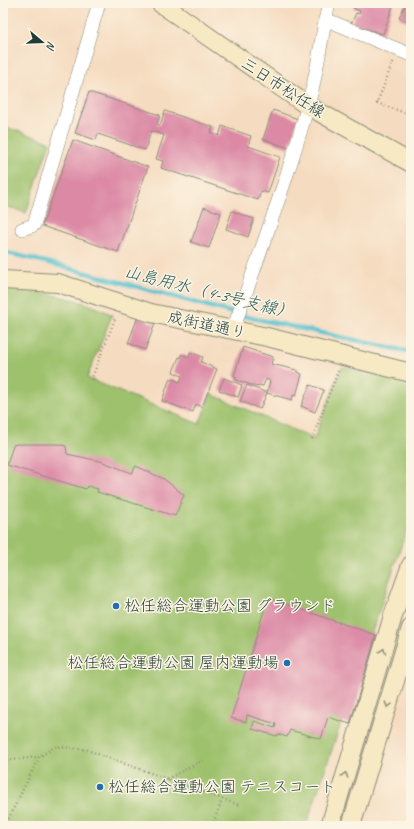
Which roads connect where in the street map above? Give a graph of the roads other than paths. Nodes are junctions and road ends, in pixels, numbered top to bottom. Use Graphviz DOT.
graph roads {
  1 [pos="99,3"];
  2 [pos="329,3"];
  3 [pos="161,4"];
  4 [pos="325,19"];
  5 [pos="411,55"];
  6 [pos="308,106"];
  7 [pos="411,163"];
  8 [pos="22,229"];
  9 [pos="3,280"];
  10 [pos="237,318"];
  11 [pos="411,372"];
  12 [pos="411,565"];
  13 [pos="411,628"];
  14 [pos="330,826"];
  15 [pos="351,826"];
  1 -- 8 [label="street"];
  2 -- 4 [label="street"];
  3 -- 6 [label="street, 三日市松任線"];
  4 -- 5 [label="street"];
  4 -- 6 [label="street"];
  6 -- 7 [label="street, 三日市松任線"];
  6 -- 10 [label="street"];
  9 -- 10 [label="street, 成街道通り"];
  10 -- 11 [label="street, 成街道通り"];
  14 -- 12 [label="street, one-way"];
  13 -- 15 [label="street, one-way"];
}
